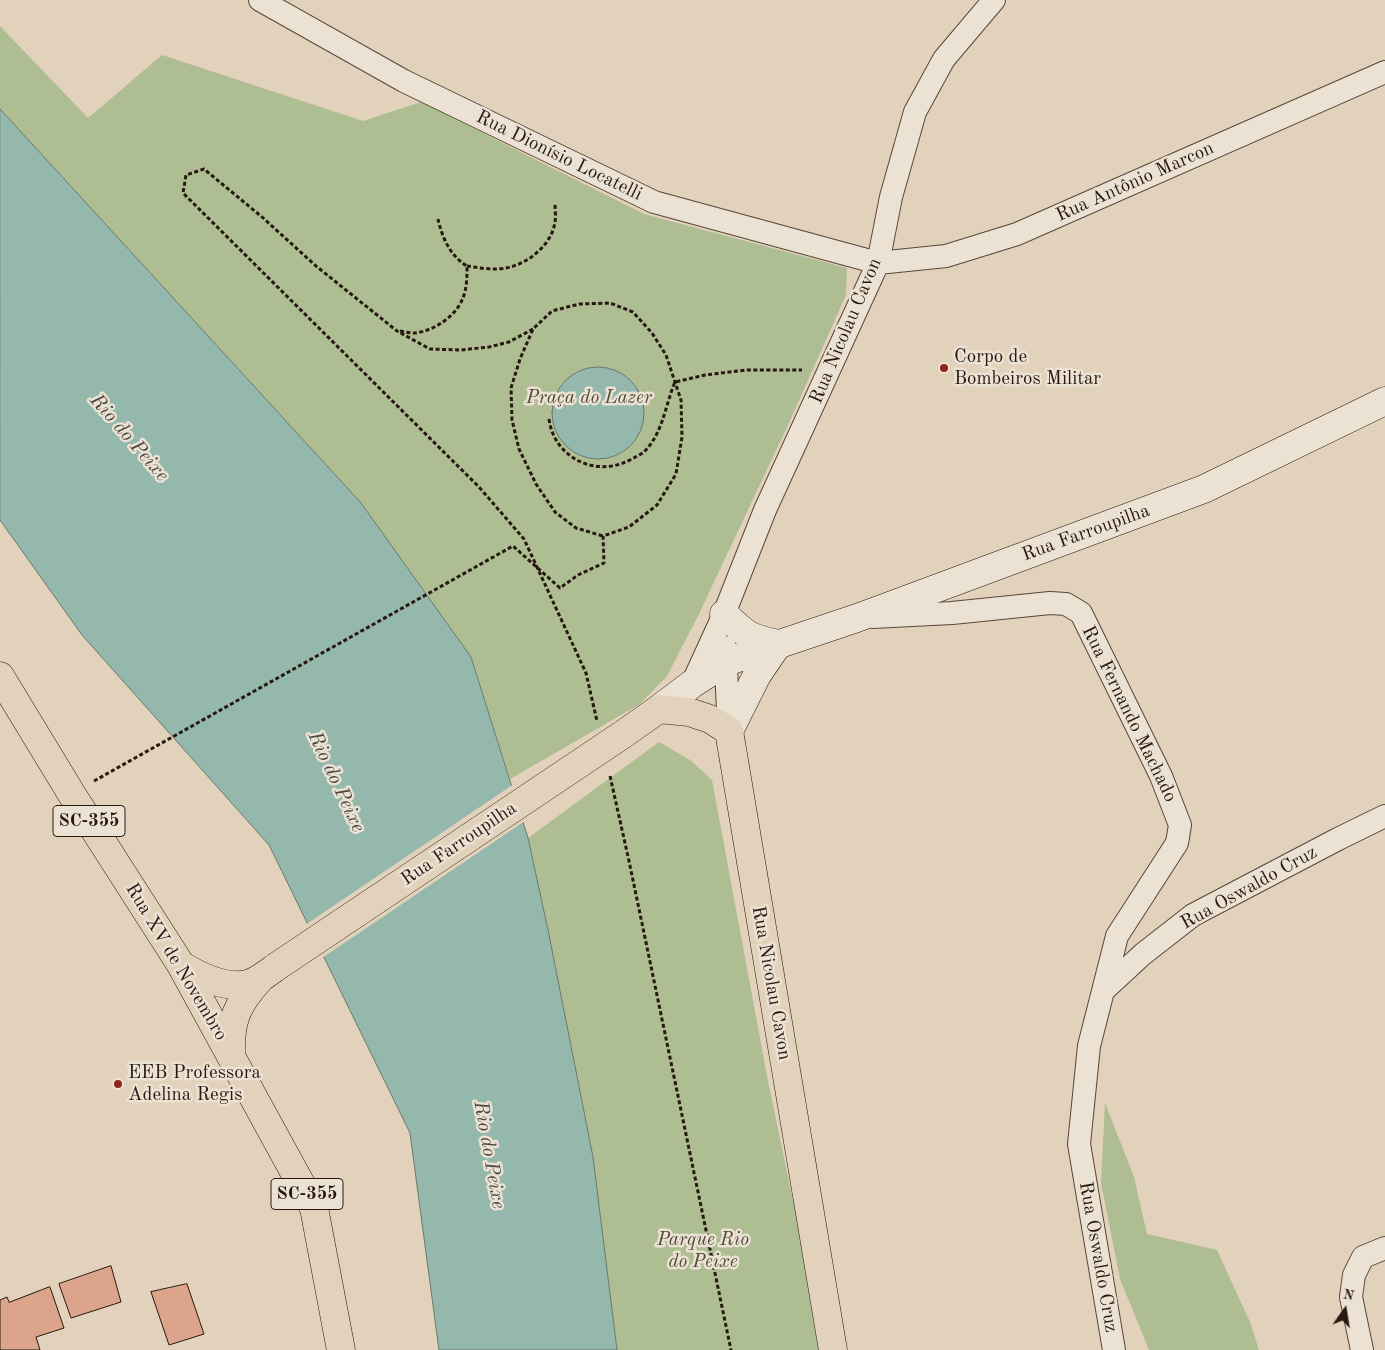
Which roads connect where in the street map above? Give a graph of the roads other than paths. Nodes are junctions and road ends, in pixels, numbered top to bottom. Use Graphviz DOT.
graph roads {
  1 [pos="260,0"];
  2 [pos="994,0"];
  3 [pos="1385,72"];
  4 [pos="878,263"];
  5 [pos="1385,401"];
  6 [pos="724,614"];
  7 [pos="858,618"];
  8 [pos="778,644"];
  9 [pos="726,662"];
  10 [pos="0,676"];
  11 [pos="692,684"];
  12 [pos="659,709"];
  13 [pos="728,731"];
  14 [pos="1385,816"];
  15 [pos="181,965"];
  16 [pos="268,973"];
  17 [pos="1104,991"];
  18 [pos="231,1054"];
  19 [pos="1385,1248"];
  20 [pos="340,1350"];
  21 [pos="833,1350"];
  22 [pos="1114,1350"];
  23 [pos="1362,1350"];
  1 -- 4 [label="street, Rua Dionísio Locatelli"];
  2 -- 4 [label="street, Rua Nicolau Cavon"];
  3 -- 4 [label="street, Rua Antônio Marcon"];
  4 -- 6 [label="street, Rua Nicolau Cavon"];
  5 -- 7 [label="street, Rua Farroupilha"];
  6 -- 8 [label="street"];
  6 -- 9 [label="street, Rua Nicolau Cavon"];
  6 -- 11 [label="street, Rua Nicolau Cavon"];
  7 -- 8 [label="street, Rua Farroupilha"];
  7 -- 17 [label="street, Rua Fernando Machado"];
  8 -- 9 [label="street, Rua Farroupilha"];
  8 -- 13 [label="street"];
  9 -- 11 [label="street, Rua Farroupilha"];
  9 -- 13 [label="street, Rua Nicolau Cavon"];
  10 -- 15 [label="main road, Rua XV de Novembro / SC-355"];
  11 -- 12 [label="street, Rua Farroupilha"];
  12 -- 13 [label="main road"];
  12 -- 16 [label="main road, Rua Farroupilha, bridge"];
  13 -- 21 [label="main road, Rua Nicolau Cavon"];
  14 -- 17 [label="street, Rua Oswaldo Cruz"];
  15 -- 16 [label="main road, Rua Farroupilha"];
  15 -- 18 [label="main road, Rua XV de Novembro / SC-355"];
  16 -- 18 [label="main road, Rua Farroupilha"];
  17 -- 22 [label="street, Rua Oswaldo Cruz"];
  18 -- 20 [label="main road, Rua XV de Novembro / SC-355"];
  19 -- 23 [label="street"];
}
